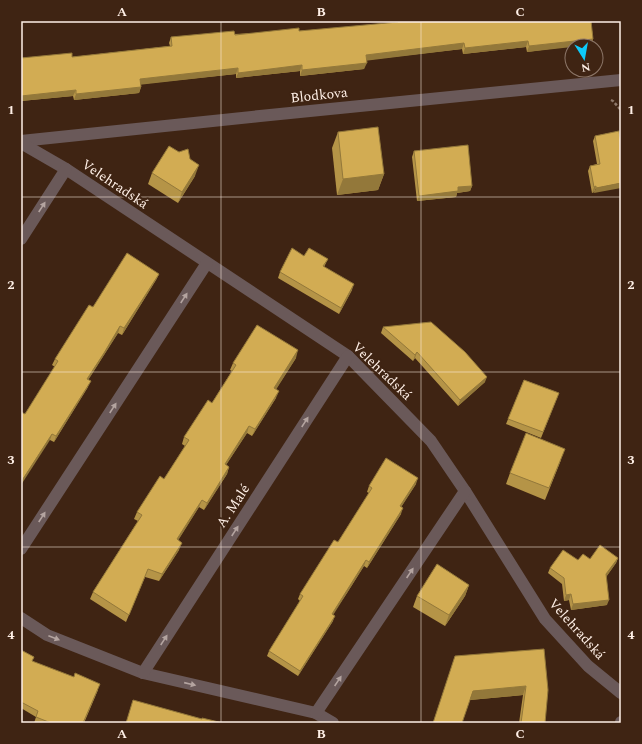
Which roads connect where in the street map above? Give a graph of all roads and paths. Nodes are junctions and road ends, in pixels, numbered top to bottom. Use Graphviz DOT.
graph roads {
  1 [pos="621,80"];
  2 [pos="21,142"];
  3 [pos="66,169"];
  4 [pos="21,239"];
  5 [pos="207,263"];
  6 [pos="348,356"];
  7 [pos="465,491"];
  8 [pos="21,549"];
  9 [pos="21,618"];
  10 [pos="143,673"];
  11 [pos="621,693"];
  12 [pos="316,713"];
  13 [pos="333,723"];
  1 -- 2 [label="street, Blodkova"];
  2 -- 3 [label="street, Velehradská"];
  4 -- 3 [label="street, one-way"];
  3 -- 5 [label="street, Velehradská"];
  5 -- 6 [label="street, Velehradská"];
  8 -- 5 [label="street, one-way"];
  6 -- 7 [label="street, Velehradská"];
  10 -- 6 [label="street, A. Malé, one-way"];
  7 -- 11 [label="street, Velehradská"];
  12 -- 7 [label="street, one-way"];
  9 -- 10 [label="street, one-way"];
  10 -- 12 [label="street, one-way"];
  12 -- 13 [label="street"];
}
